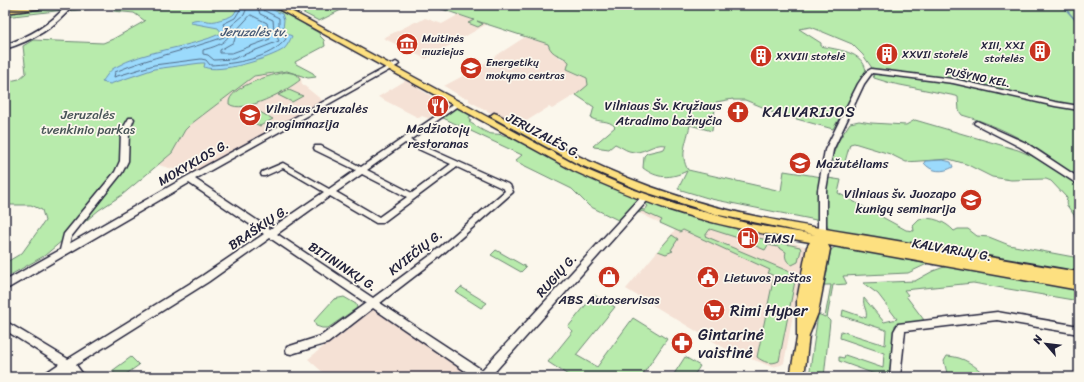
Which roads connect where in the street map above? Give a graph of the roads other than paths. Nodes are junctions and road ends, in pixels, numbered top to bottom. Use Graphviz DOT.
graph roads {
  1 [pos="54,5"];
  2 [pos="70,5"];
  3 [pos="274,5"];
  4 [pos="281,5"];
  5 [pos="5,11"];
  6 [pos="5,47"];
  7 [pos="393,66"];
  8 [pos="460,102"];
  9 [pos="1079,108"];
  10 [pos="131,119"];
  11 [pos="977,123"];
  12 [pos="404,140"];
  13 [pos="318,148"];
  14 [pos="456,164"];
  15 [pos="362,170"];
  16 [pos="265,174"];
  17 [pos="189,179"];
  18 [pos="1079,182"];
  19 [pos="331,192"];
  20 [pos="647,194"];
  21 [pos="412,196"];
  22 [pos="270,234"];
  23 [pos="821,237"];
  24 [pos="66,251"];
  25 [pos="1079,276"];
  26 [pos="1079,285"];
  27 [pos="5,286"];
  28 [pos="373,302"];
  29 [pos="5,325"];
  30 [pos="1079,330"];
  31 [pos="291,350"];
  32 [pos="68,364"];
  33 [pos="48,377"];
  34 [pos="80,377"];
  35 [pos="483,377"];
  36 [pos="797,377"];
  37 [pos="895,377"];
  1 -- 5 [label="main road"];
  2 -- 6 [label="street"];
  3 -- 7 [label="main road, JERUZALĖS G."];
  4 -- 7 [label="main road, JERUZALĖS G."];
  7 -- 8 [label="main road, JERUZALĖS G."];
  7 -- 17 [label="street, MOKYKLOS G."];
  8 -- 12 [label="street, BRAŠKIŲ G."];
  8 -- 20 [label="main road, JERUZALĖS G."];
  9 -- 23 [label="street, PUŠYNO KEL."];
  10 -- 24 [label="street"];
  11 -- 18 [label="street"];
  12 -- 14 [label="street"];
  12 -- 15 [label="street, BRAŠKIŲ G."];
  13 -- 15 [label="street"];
  14 -- 21 [label="street"];
  14 -- 28 [label="street, KVIEČIŲ G."];
  15 -- 19 [label="street, BRAŠKIŲ G."];
  15 -- 21 [label="street"];
  16 -- 19 [label="street"];
  17 -- 22 [label="street, BITININKŲ G."];
  17 -- 24 [label="street, MOKYKLOS G."];
  19 -- 21 [label="street"];
  19 -- 22 [label="street, BRAŠKIŲ G."];
  20 -- 23 [label="main road, JERUZALĖS G."];
  20 -- 35 [label="street, RUGIŲ G."];
  22 -- 28 [label="street, BITININKŲ G."];
  22 -- 32 [label="street, BRAŠKIŲ G."];
  23 -- 25 [label="main road, KALVARIJŲ G."];
  23 -- 26 [label="main road, KALVARIJŲ G."];
  23 -- 36 [label="main road"];
  24 -- 27 [label="street, MOKYKLOS G."];
  28 -- 31 [label="street, KVIEČIŲ G."];
  28 -- 35 [label="street, BITININKŲ G."];
  29 -- 32 [label="street"];
  30 -- 37 [label="street"];
  32 -- 33 [label="street, BRAŠKIŲ G."];
  32 -- 34 [label="street"];
}
